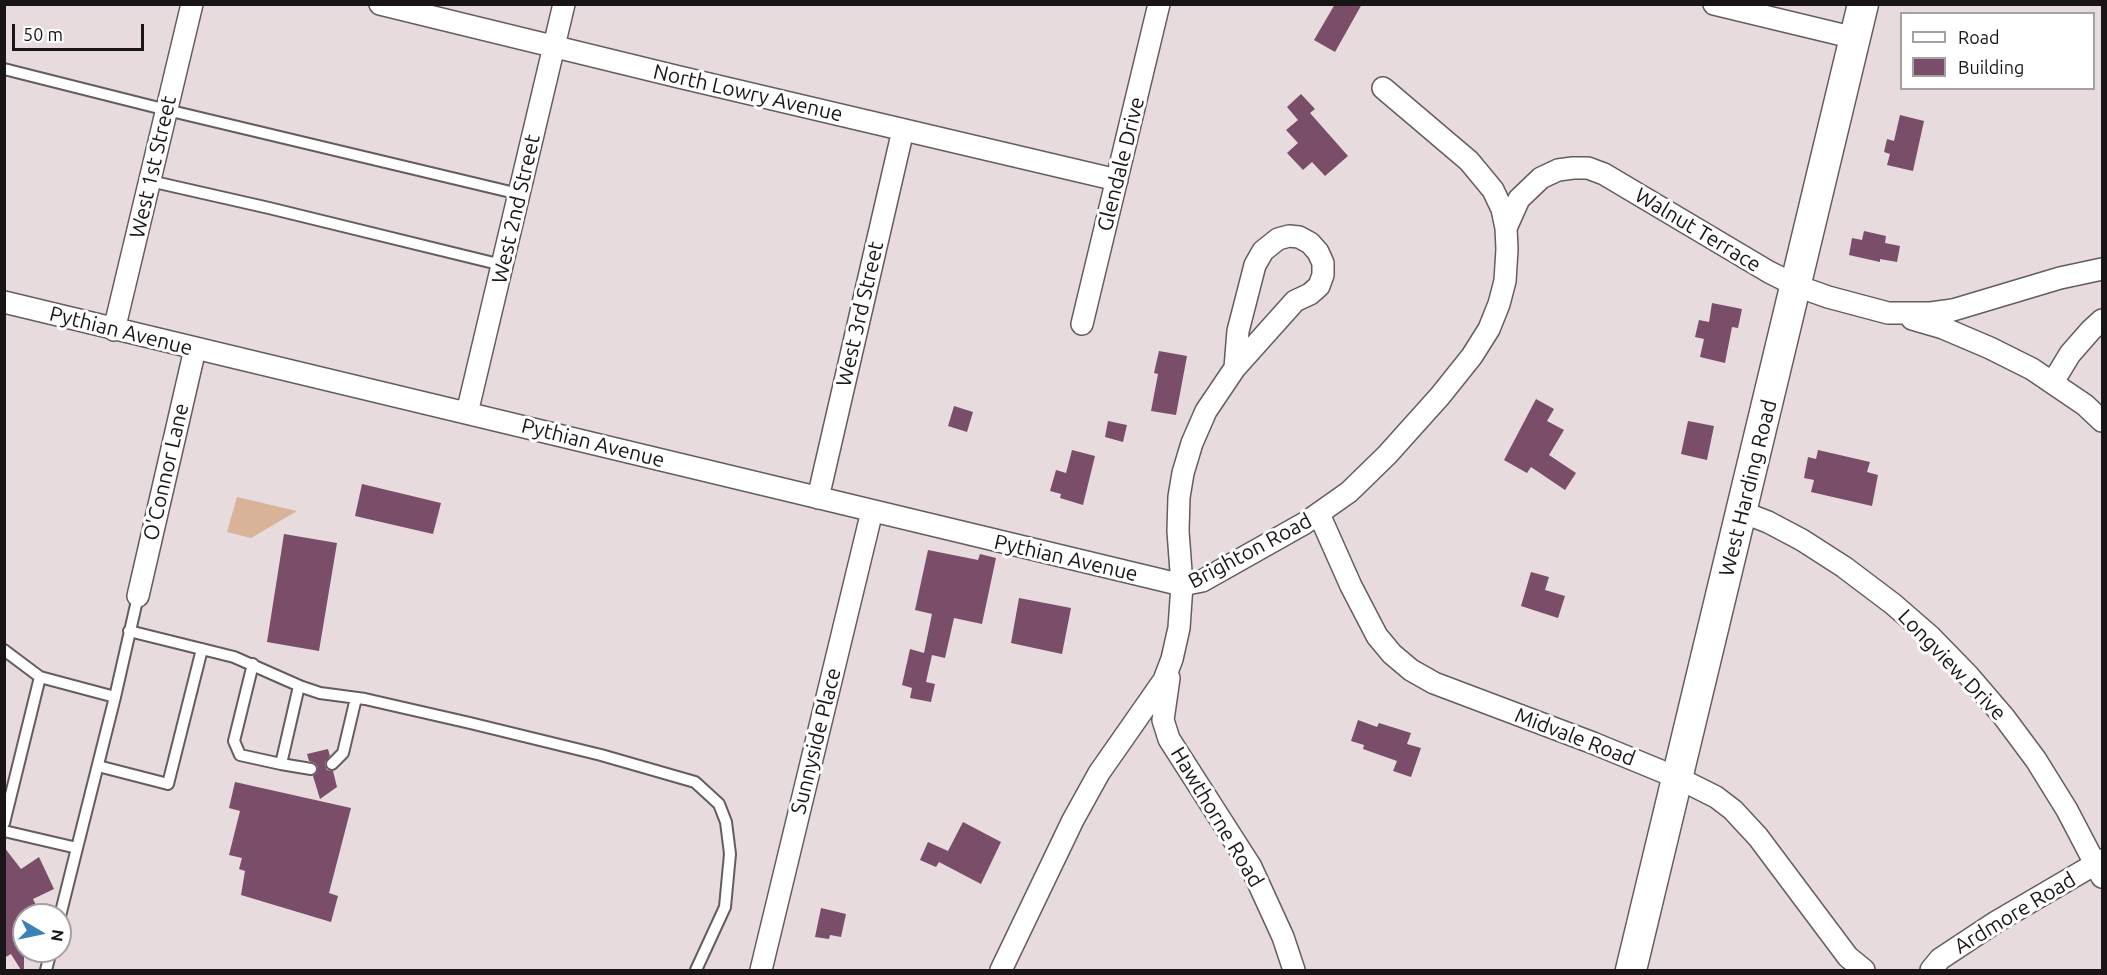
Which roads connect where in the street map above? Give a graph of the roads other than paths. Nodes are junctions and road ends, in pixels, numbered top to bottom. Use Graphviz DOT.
graph roads {
  1 [pos="192,4"];
  2 [pos="380,4"];
  3 [pos="564,4"];
  4 [pos="1159,4"];
  5 [pos="1714,4"];
  6 [pos="1863,4"];
  7 [pos="1855,38"];
  8 [pos="554,47"];
  9 [pos="4,69"];
  10 [pos="1383,88"];
  11 [pos="167,110"];
  12 [pos="903,130"];
  13 [pos="1117,180"];
  14 [pos="150,181"];
  15 [pos="519,194"];
  16 [pos="1506,228"];
  17 [pos="502,265"];
  18 [pos="2103,268"];
  19 [pos="1797,286"];
  20 [pos="4,302"];
  21 [pos="1888,313"];
  22 [pos="2103,320"];
  23 [pos="1082,324"];
  24 [pos="114,330"];
  25 [pos="195,349"];
  26 [pos="1236,368"];
  27 [pos="2053,382"];
  28 [pos="467,413"];
  29 [pos="2103,421"];
  30 [pos="818,498"];
  31 [pos="872,511"];
  32 [pos="1742,512"];
  33 [pos="1319,514"];
  34 [pos="1182,585"];
  35 [pos="138,596"];
  36 [pos="129,632"];
  37 [pos="202,649"];
  38 [pos="4,650"];
  39 [pos="1173,659"];
  40 [pos="253,664"];
  41 [pos="40,677"];
  42 [pos="299,686"];
  43 [pos="115,698"];
  44 [pos="356,698"];
  45 [pos="281,764"];
  46 [pos="332,764"];
  47 [pos="98,766"];
  48 [pos="311,769"];
  49 [pos="1678,778"];
  50 [pos="4,823"];
  51 [pos="4,831"];
  52 [pos="77,848"];
  53 [pos="2100,867"];
  54 [pos="63,903"];
  55 [pos="1936,965"];
  56 [pos="1856,966"];
  57 [pos="696,970"];
  58 [pos="761,970"];
  59 [pos="1000,970"];
  60 [pos="1294,970"];
  61 [pos="1631,970"];
  62 [pos="1922,970"];
  1 -- 11 [label="street, West 1st Street"];
  2 -- 8 [label="street, North Lowry Avenue"];
  3 -- 8 [label="street, West 2nd Street"];
  4 -- 13 [label="street, Glendale Drive"];
  5 -- 7 [label="street"];
  6 -- 7 [label="street, West Harding Road"];
  7 -- 19 [label="street, West Harding Road"];
  8 -- 12 [label="street, North Lowry Avenue"];
  8 -- 15 [label="street, West 2nd Street"];
  9 -- 11 [label="lane"];
  10 -- 16 [label="street"];
  11 -- 14 [label="street, West 1st Street"];
  11 -- 15 [label="lane"];
  12 -- 13 [label="street, North Lowry Avenue"];
  12 -- 30 [label="street, West 3rd Street"];
  13 -- 23 [label="street, Glendale Drive"];
  14 -- 17 [label="lane"];
  14 -- 24 [label="street, West 1st Street"];
  15 -- 17 [label="street, West 2nd Street"];
  16 -- 19 [label="street, Walnut Terrace"];
  16 -- 33 [label="street, Brighton Road"];
  17 -- 28 [label="street, West 2nd Street"];
  18 -- 21 [label="street, Walnut Terrace"];
  19 -- 21 [label="street, Walnut Terrace"];
  19 -- 32 [label="street, West Harding Road"];
  20 -- 24 [label="street, Pythian Avenue"];
  21 -- 27 [label="street"];
  22 -- 27 [label="street"];
  24 -- 25 [label="street, Pythian Avenue"];
  25 -- 28 [label="street, Pythian Avenue"];
  25 -- 35 [label="street, O'Connor Lane"];
  26 -- 26 [label="street"];
  26 -- 34 [label="street"];
  27 -- 29 [label="street"];
  28 -- 30 [label="street, Pythian Avenue"];
  30 -- 31 [label="street, Pythian Avenue"];
  31 -- 34 [label="street, Pythian Avenue"];
  31 -- 58 [label="street, Sunnyside Place"];
  32 -- 49 [label="street, West Harding Road"];
  32 -- 53 [label="street, Longview Drive"];
  33 -- 34 [label="street, Brighton Road"];
  33 -- 49 [label="street, Midvale Road"];
  34 -- 39 [label="street, Brighton Road"];
  35 -- 36 [label="lane"];
  36 -- 37 [label="lane"];
  36 -- 43 [label="lane"];
  37 -- 40 [label="lane"];
  37 -- 47 [label="lane"];
  38 -- 41 [label="lane"];
  39 -- 59 [label="street, Brighton Road"];
  39 -- 60 [label="street, Hawthorne Road"];
  40 -- 42 [label="lane"];
  40 -- 45 [label="lane"];
  41 -- 43 [label="lane"];
  41 -- 50 [label="lane"];
  42 -- 44 [label="lane"];
  42 -- 45 [label="lane"];
  43 -- 47 [label="lane"];
  44 -- 46 [label="lane"];
  44 -- 57 [label="lane"];
  45 -- 48 [label="lane"];
  47 -- 52 [label="lane"];
  49 -- 56 [label="street, Midvale Road"];
  49 -- 61 [label="street, West Harding Road"];
  51 -- 52 [label="lane"];
  52 -- 54 [label="lane"];
  53 -- 55 [label="street, Ardmore Road"];
  55 -- 62 [label="street"];
}
